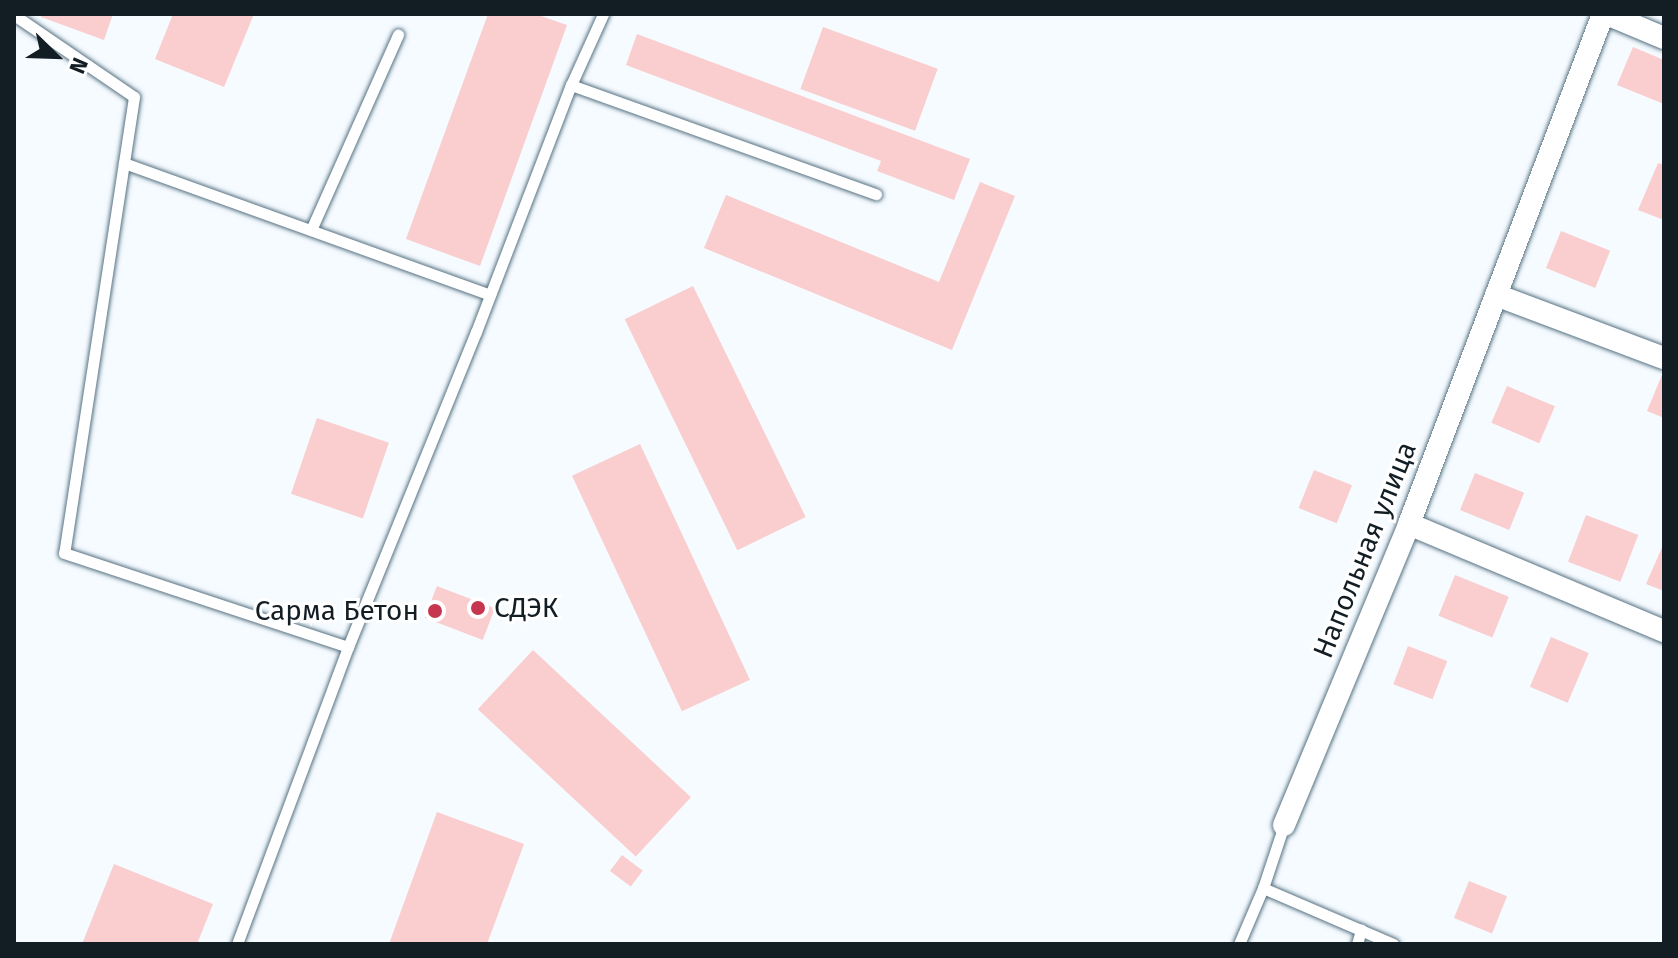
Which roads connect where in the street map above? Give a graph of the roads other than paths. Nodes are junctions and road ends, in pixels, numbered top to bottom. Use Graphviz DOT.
graph roads {
  1 [pos="603,14"];
  2 [pos="1605,14"];
  3 [pos="14,15"];
  4 [pos="398,35"];
  5 [pos="1664,38"];
  6 [pos="571,85"];
  7 [pos="124,163"];
  8 [pos="876,194"];
  9 [pos="311,230"];
  10 [pos="490,295"];
  11 [pos="1496,295"];
  12 [pos="1664,358"];
  13 [pos="1409,524"];
  14 [pos="1664,631"];
  15 [pos="348,647"];
  16 [pos="1284,825"];
  17 [pos="1263,888"];
  18 [pos="1361,930"];
  19 [pos="237,944"];
  20 [pos="1239,944"];
  21 [pos="1357,944"];
  22 [pos="1393,944"];
  1 -- 6 [label="lane"];
  2 -- 5 [label="street"];
  2 -- 11 [label="street, Напольная улица"];
  3 -- 7 [label="lane"];
  4 -- 9 [label="lane"];
  6 -- 8 [label="lane"];
  6 -- 10 [label="lane"];
  7 -- 9 [label="lane"];
  7 -- 15 [label="lane"];
  9 -- 10 [label="lane"];
  10 -- 15 [label="lane"];
  11 -- 12 [label="street"];
  11 -- 13 [label="street, Напольная улица"];
  13 -- 14 [label="street"];
  13 -- 16 [label="street, Напольная улица"];
  15 -- 19 [label="lane"];
  16 -- 17 [label="lane"];
  17 -- 18 [label="lane"];
  17 -- 20 [label="lane"];
  18 -- 21 [label="lane"];
  18 -- 22 [label="lane"];
}
